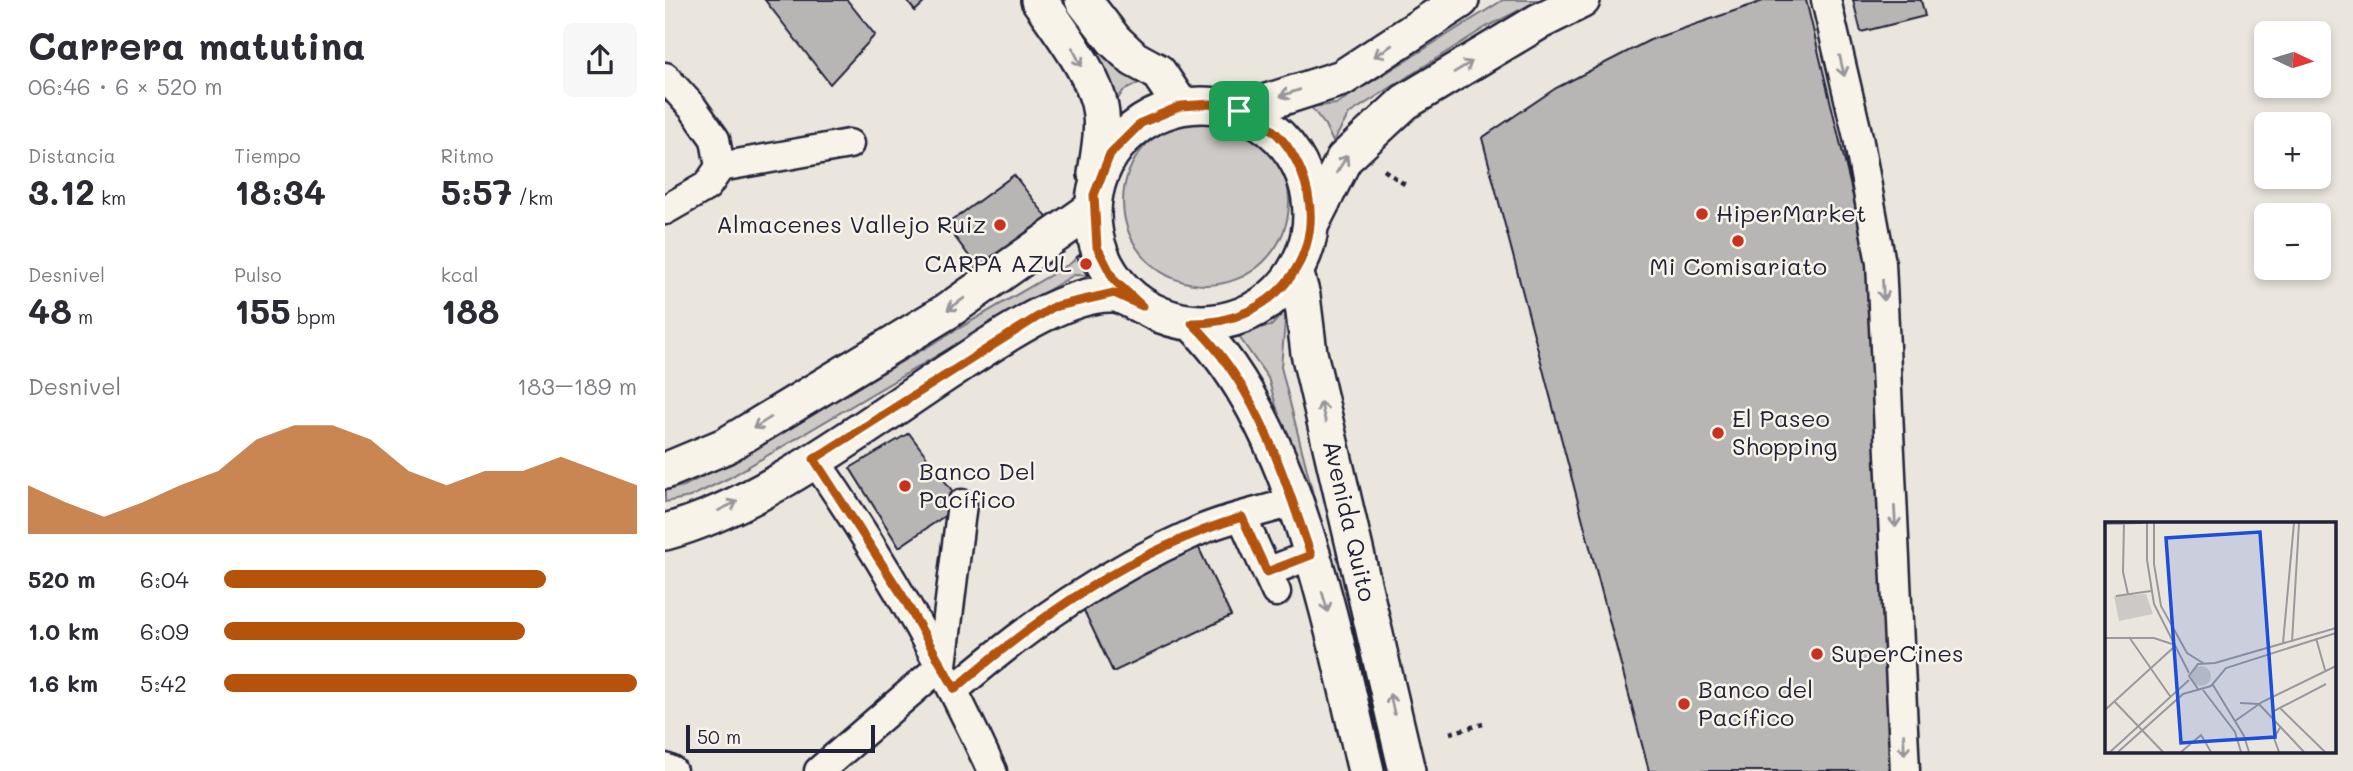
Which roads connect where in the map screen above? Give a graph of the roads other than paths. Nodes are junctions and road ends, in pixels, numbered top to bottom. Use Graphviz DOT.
graph roads {
  1 [pos="1039,0"];
  2 [pos="1083,0"];
  3 [pos="1459,0"];
  4 [pos="1582,0"];
  5 [pos="1826,0"];
  6 [pos="665,77"];
  7 [pos="1181,106"];
  8 [pos="1239,111"];
  9 [pos="849,144"];
  10 [pos="720,167"];
  11 [pos="1093,202"];
  12 [pos="665,210"];
  13 [pos="1311,224"];
  14 [pos="1295,271"];
  15 [pos="1142,306"];
  16 [pos="1192,323"];
  17 [pos="814,459"];
  18 [pos="665,471"];
  19 [pos="1293,502"];
  20 [pos="962,504"];
  21 [pos="1242,517"];
  22 [pos="665,531"];
  23 [pos="1311,555"];
  24 [pos="948,677"];
  25 [pos="665,768"];
  26 [pos="672,771"];
  27 [pos="819,771"];
  28 [pos="992,771"];
  29 [pos="1366,771"];
  30 [pos="1407,771"];
  31 [pos="1905,771"];
  1 -- 11 [label="main road, one-way"];
  2 -- 7 [label="main road"];
  3 -- 8 [label="main road, one-way"];
  13 -- 4 [label="main road, one-way"];
  5 -- 31 [label="street, one-way"];
  6 -- 10 [label="street"];
  7 -- 8 [label="main road"];
  7 -- 11 [label="main road"];
  8 -- 13 [label="main road"];
  9 -- 10 [label="street"];
  10 -- 12 [label="street"];
  11 -- 15 [label="main road"];
  11 -- 18 [label="main road, one-way"];
  13 -- 14 [label="main road"];
  14 -- 16 [label="main road"];
  30 -- 14 [label="main road, Avenida Quito, one-way"];
  15 -- 16 [label="main road"];
  15 -- 17 [label="main road"];
  16 -- 19 [label="main road, Avenida Quito"];
  22 -- 17 [label="main road, one-way"];
  17 -- 24 [label="street"];
  19 -- 21 [label="street"];
  19 -- 23 [label="main road, Avenida Quito"];
  20 -- 24 [label="street"];
  21 -- 23 [label="street"];
  21 -- 24 [label="street"];
  23 -- 29 [label="main road, Avenida Quito, one-way"];
  24 -- 27 [label="street"];
  24 -- 28 [label="street"];
  25 -- 26 [label="street"];
}
